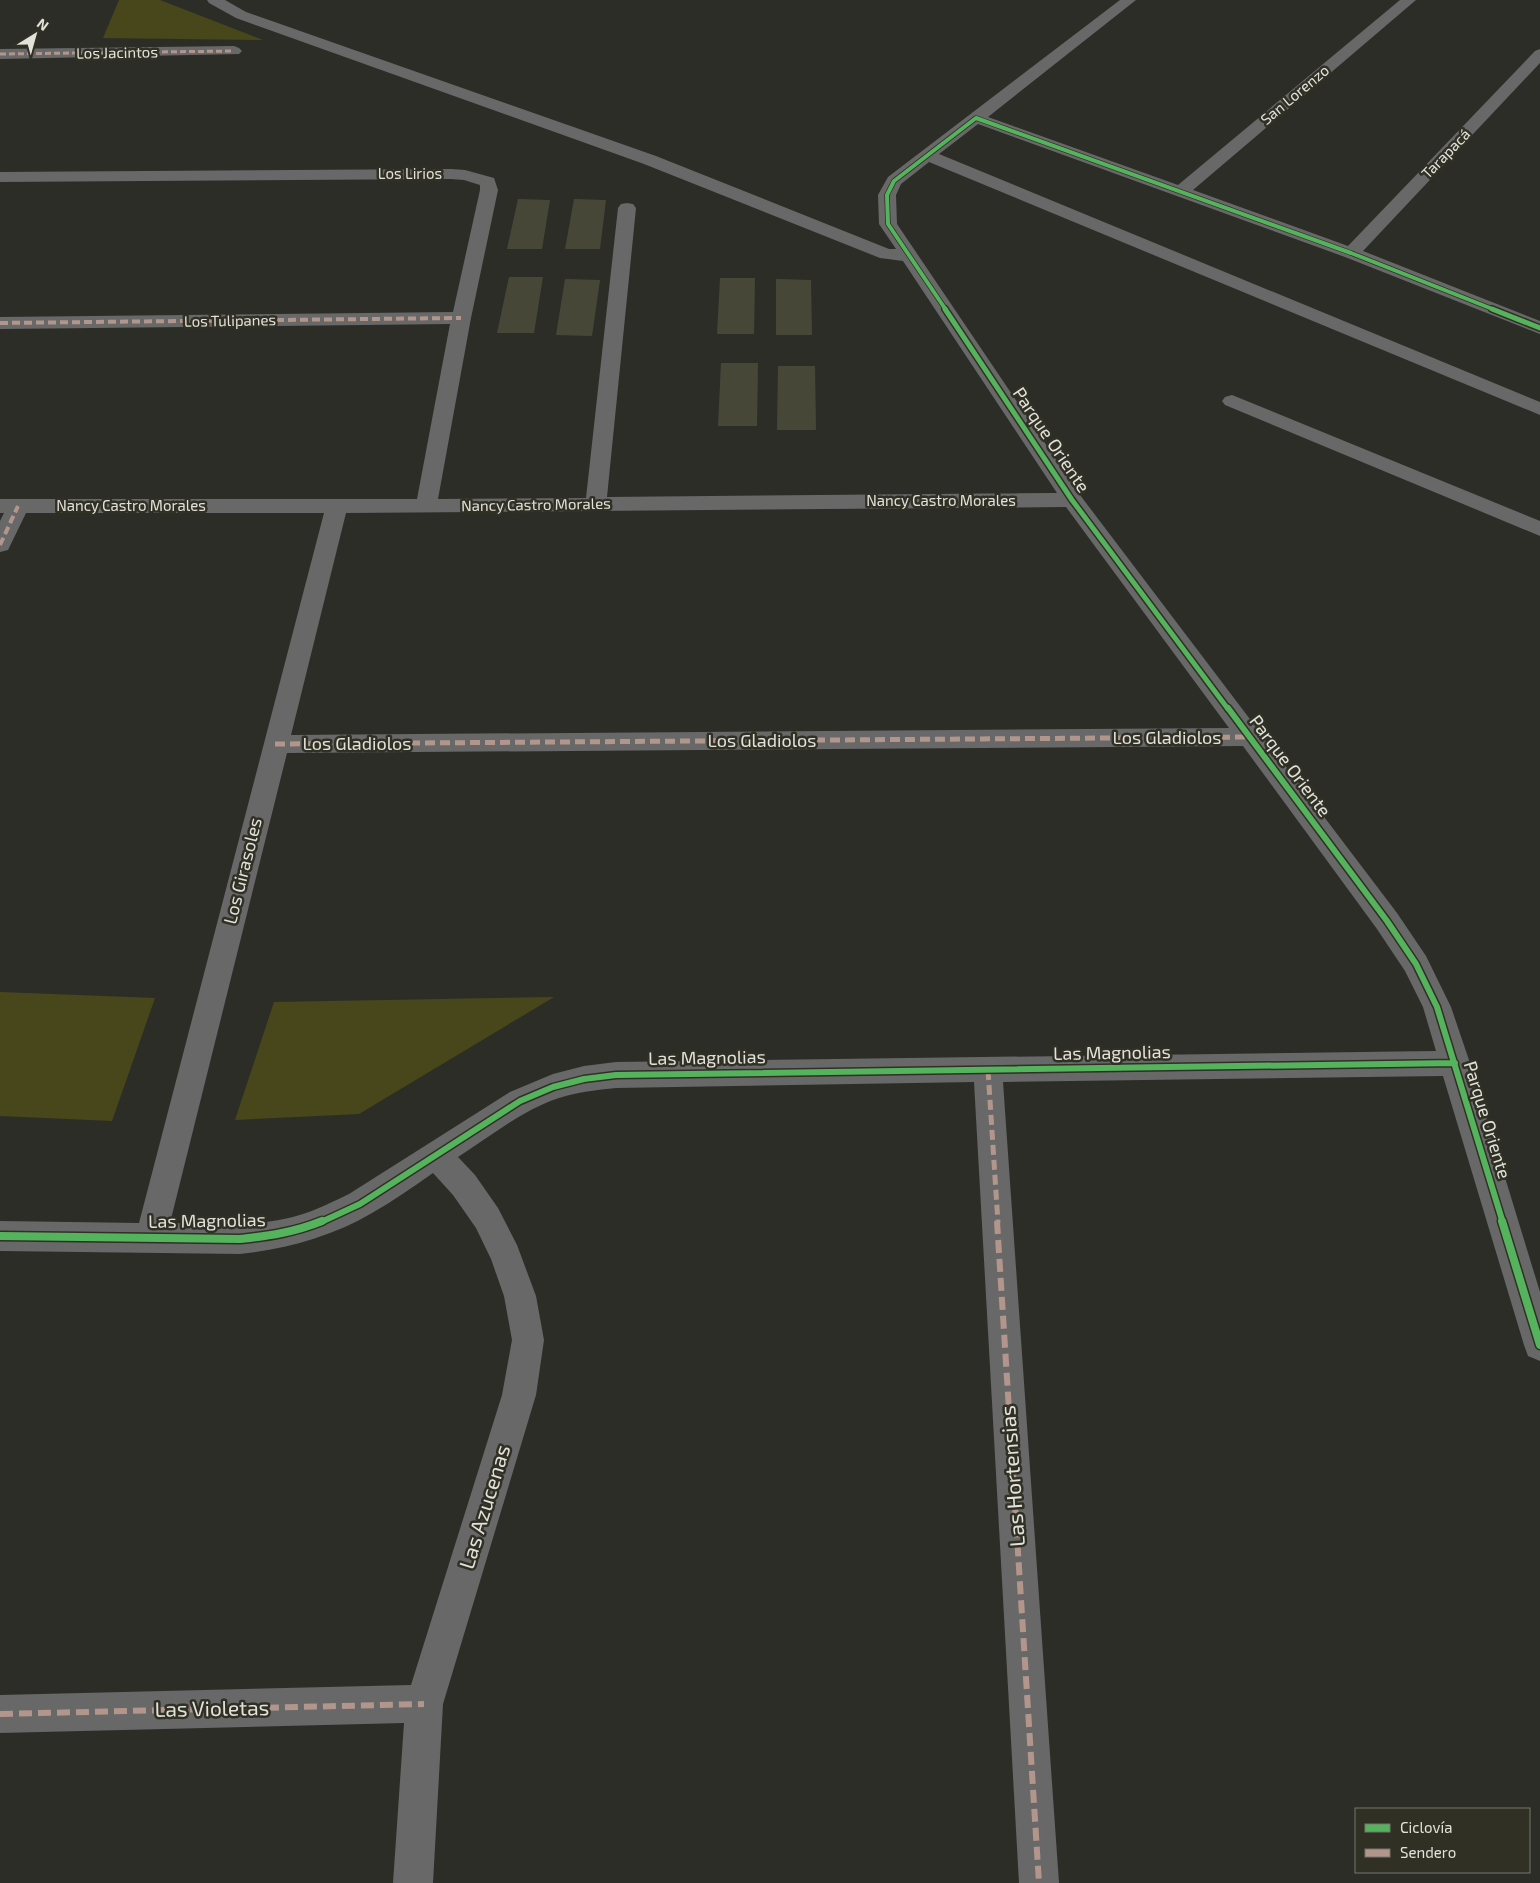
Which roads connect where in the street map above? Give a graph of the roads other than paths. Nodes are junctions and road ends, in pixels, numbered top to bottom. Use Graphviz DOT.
graph roads {
  1 [pos="214,0"];
  2 [pos="1129,0"];
  3 [pos="1409,0"];
  4 [pos="234,52"];
  5 [pos="0,54"];
  6 [pos="1540,54"];
  7 [pos="976,118"];
  8 [pos="927,155"];
  9 [pos="0,177"];
  10 [pos="1181,191"];
  11 [pos="627,208"];
  12 [pos="1351,253"];
  13 [pos="910,256"];
  14 [pos="461,318"];
  15 [pos="1534,321"];
  16 [pos="0,324"];
  17 [pos="1232,401"];
  18 [pos="1540,409"];
  19 [pos="1072,500"];
  20 [pos="596,504"];
  21 [pos="9,506"];
  22 [pos="337,506"];
  23 [pos="426,506"];
  24 [pos="1540,529"];
  25 [pos="0,545"];
  26 [pos="1249,737"];
  27 [pos="275,744"];
  28 [pos="1455,1063"];
  29 [pos="988,1070"];
  30 [pos="435,1154"];
  31 [pos="0,1236"];
  32 [pos="151,1237"];
  33 [pos="1540,1345"];
  34 [pos="424,1704"];
  35 [pos="0,1714"];
  36 [pos="413,1883"];
  37 [pos="1039,1883"];
  1 -- 13 [label="street"];
  2 -- 7 [label="street, Parque Oriente"];
  3 -- 10 [label="street, San Lorenzo"];
  4 -- 5 [label="street, Los Jacintos"];
  6 -- 12 [label="street, Tarapacá"];
  7 -- 8 [label="street, Parque Oriente"];
  7 -- 10 [label="street"];
  8 -- 13 [label="street, Parque Oriente"];
  8 -- 18 [label="street"];
  9 -- 14 [label="street, Los Lirios"];
  10 -- 12 [label="street"];
  11 -- 20 [label="street"];
  12 -- 15 [label="street"];
  13 -- 19 [label="street, Parque Oriente"];
  14 -- 16 [label="street, Los Tulipanes"];
  14 -- 23 [label="street, Los Lirios"];
  17 -- 24 [label="street"];
  19 -- 20 [label="street, Nancy Castro Morales"];
  19 -- 26 [label="street, Parque Oriente"];
  20 -- 23 [label="street, Nancy Castro Morales"];
  21 -- 22 [label="street, Nancy Castro Morales"];
  21 -- 25 [label="street"];
  22 -- 23 [label="street, Nancy Castro Morales"];
  22 -- 27 [label="street, Los Girasoles"];
  26 -- 27 [label="street, Los Gladiolos"];
  26 -- 28 [label="street, Parque Oriente"];
  27 -- 32 [label="street, Los Girasoles"];
  28 -- 29 [label="street, Las Magnolias"];
  28 -- 33 [label="street, Parque Oriente"];
  29 -- 30 [label="street, Las Magnolias"];
  29 -- 37 [label="street, Las Hortensias"];
  30 -- 32 [label="street, Las Magnolias"];
  30 -- 34 [label="street, Las Azucenas"];
  31 -- 32 [label="street, Las Magnolias"];
  34 -- 35 [label="street, Las Violetas"];
  34 -- 36 [label="street, Las Azucenas"];
}
